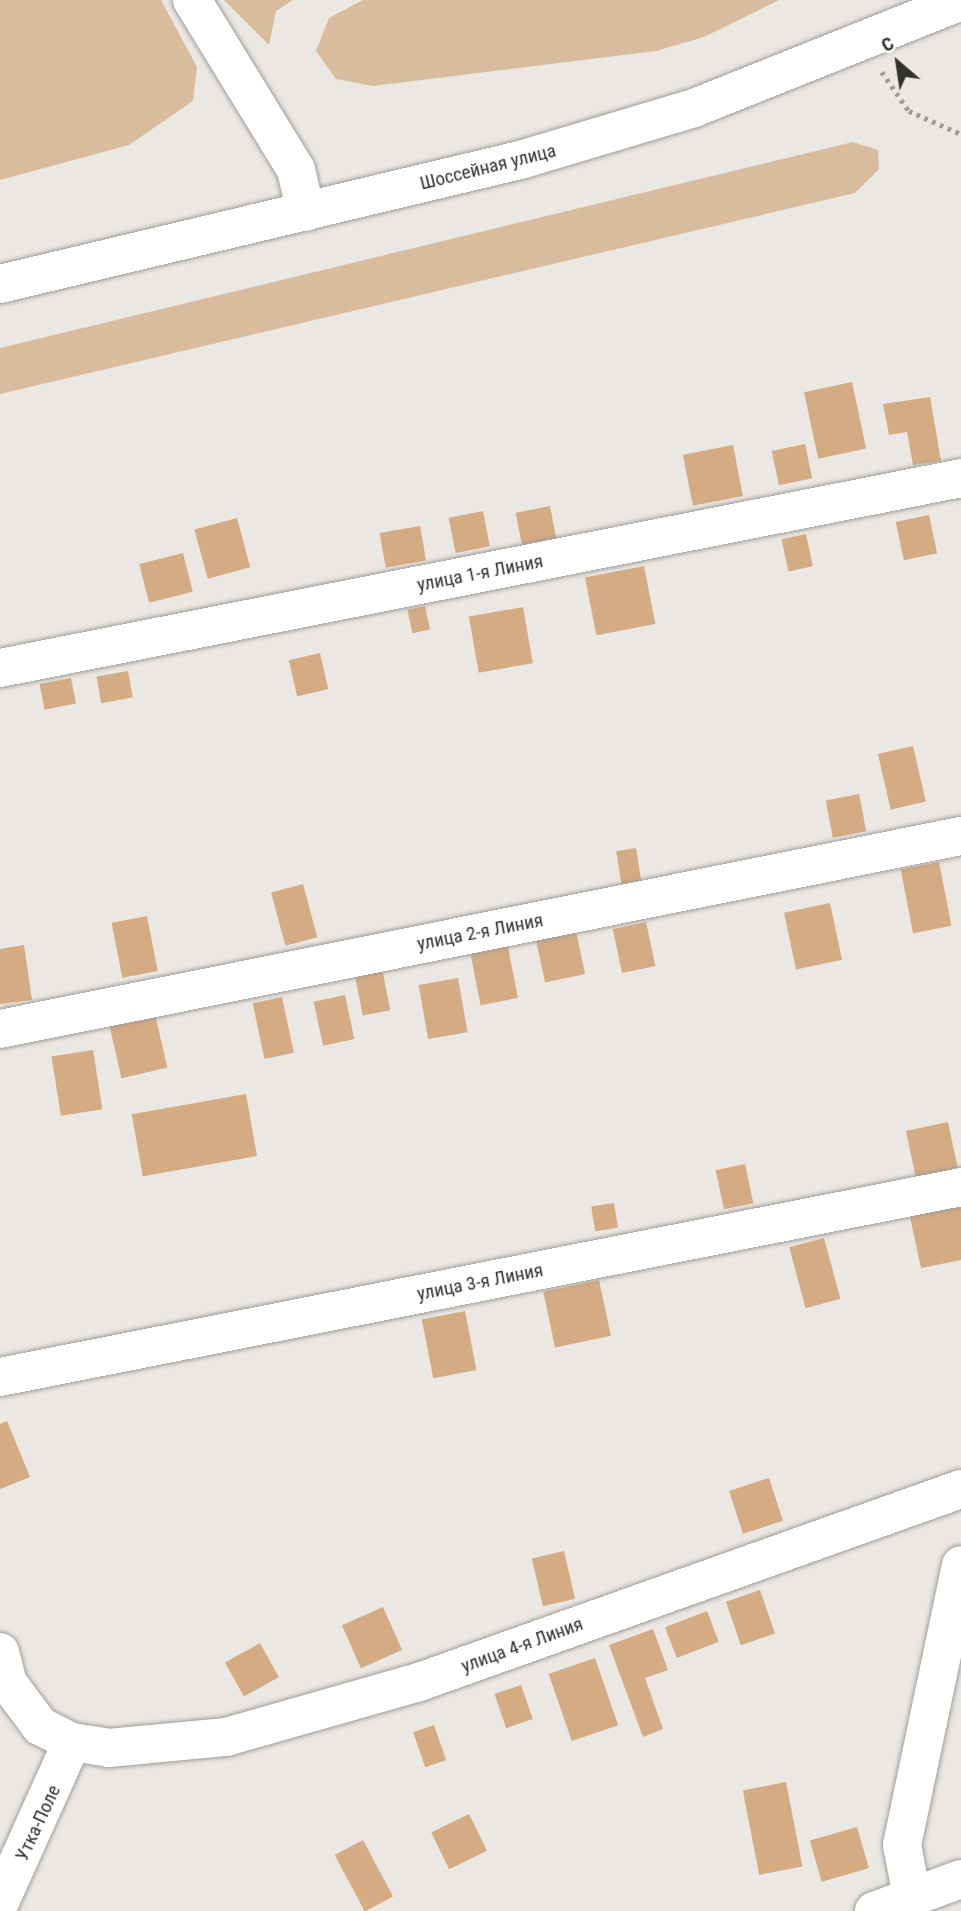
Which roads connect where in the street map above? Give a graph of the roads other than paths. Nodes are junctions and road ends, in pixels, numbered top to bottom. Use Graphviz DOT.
graph roads {
  1 [pos="192,0"];
  2 [pos="961,1"];
  3 [pos="306,212"];
  4 [pos="0,284"];
  5 [pos="961,478"];
  6 [pos="0,668"];
  7 [pos="961,836"];
  8 [pos="0,1029"];
  9 [pos="961,1187"];
  10 [pos="0,1377"];
  11 [pos="961,1489"];
  12 [pos="961,1565"];
  13 [pos="0,1653"];
  14 [pos="72,1742"];
  15 [pos="961,1879"];
  16 [pos="912,1897"];
  17 [pos="0,1902"];
  18 [pos="874,1911"];
  1 -- 3 [label="street"];
  2 -- 3 [label="street, Шоссейная улица"];
  3 -- 4 [label="street, Шоссейная улица"];
  5 -- 6 [label="street, улица 1-я Линия"];
  7 -- 8 [label="street, улица 2-я Линия"];
  9 -- 10 [label="street, улица 3-я Линия"];
  11 -- 14 [label="street, улица 4-я Линия"];
  12 -- 16 [label="street"];
  13 -- 14 [label="street, улица 4-я Линия"];
  14 -- 17 [label="street, Утка-Поле"];
  15 -- 16 [label="street"];
  16 -- 18 [label="street"];
}
